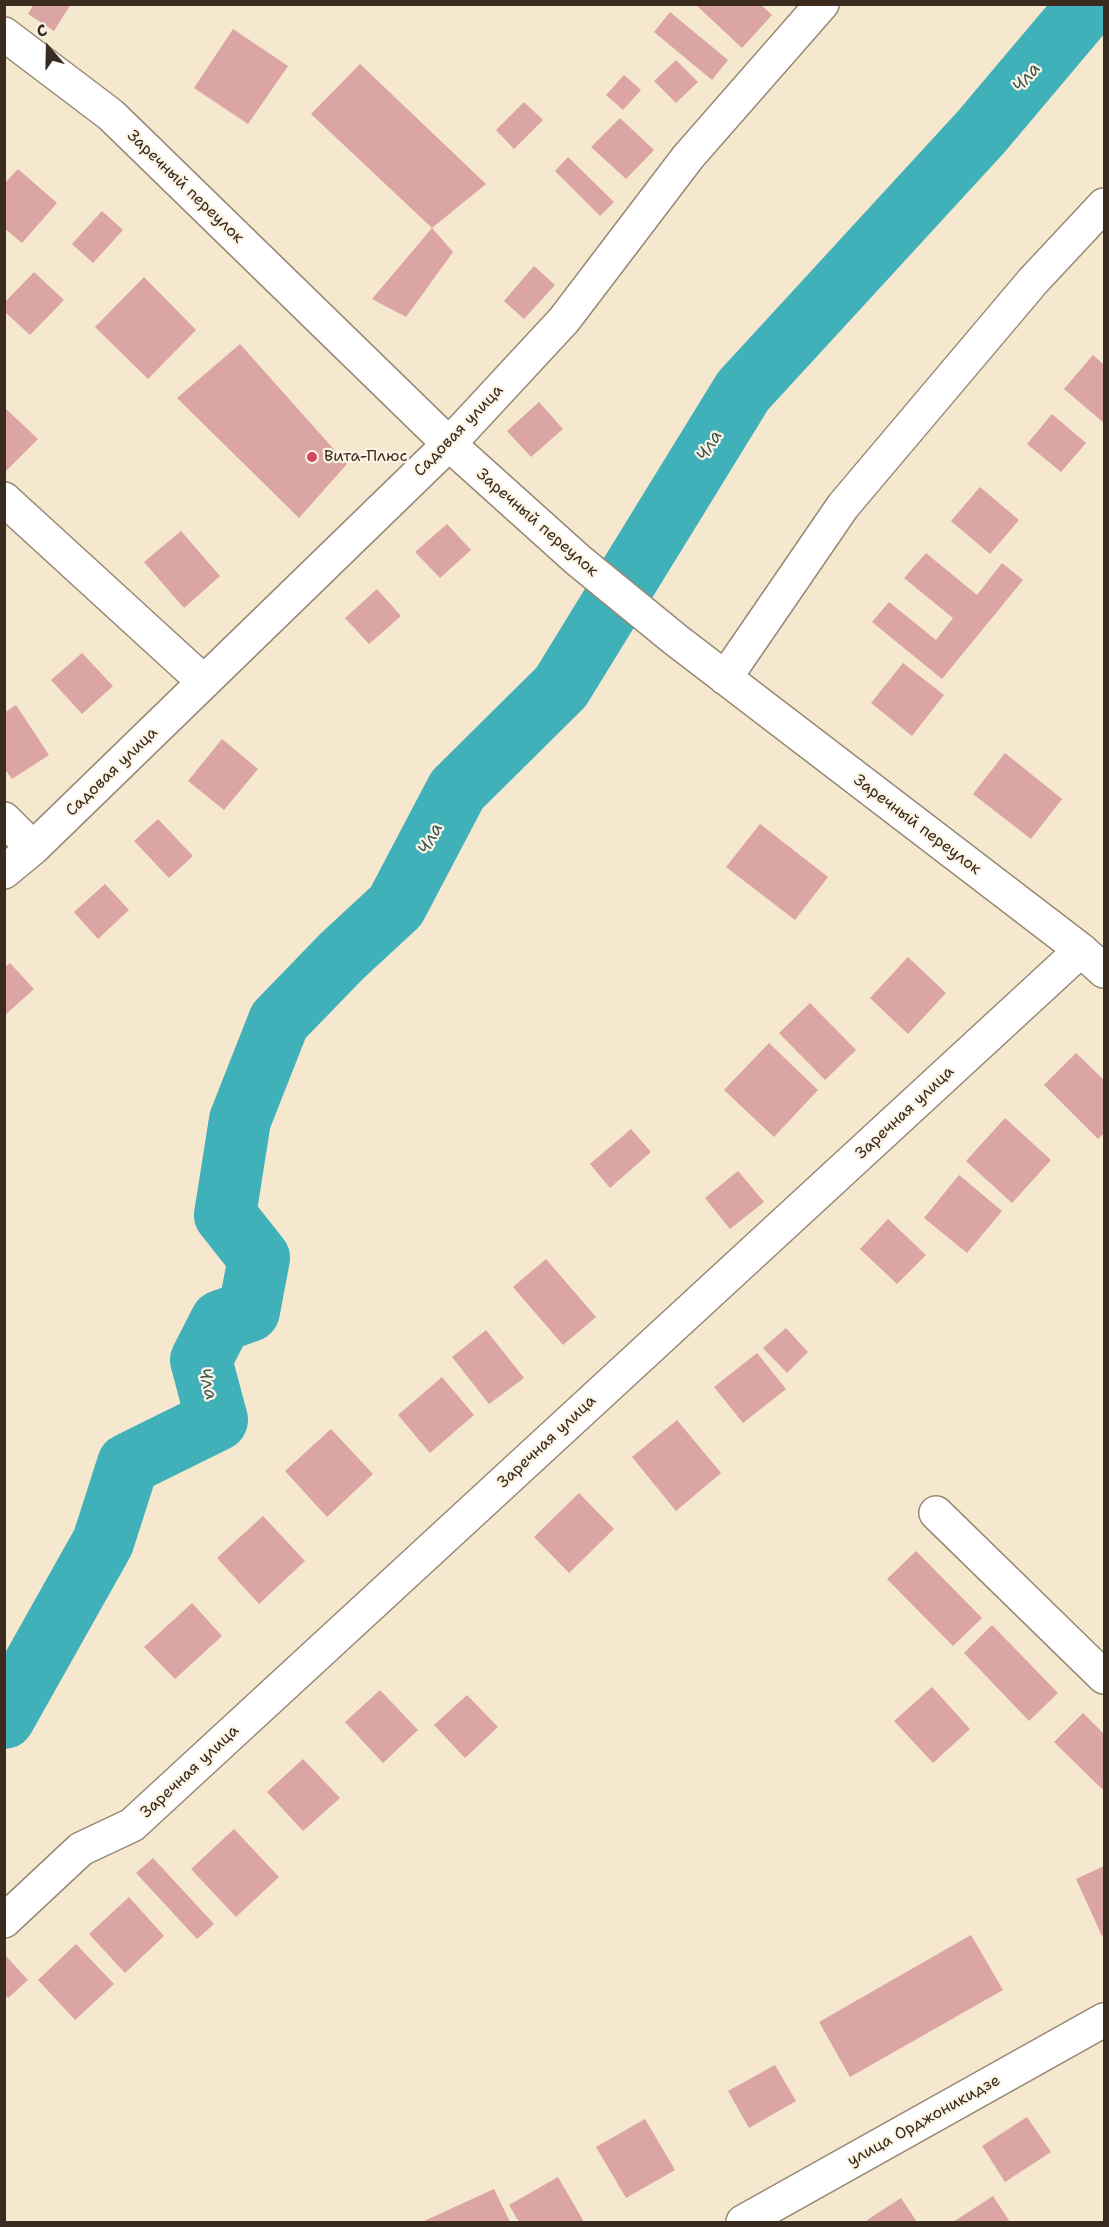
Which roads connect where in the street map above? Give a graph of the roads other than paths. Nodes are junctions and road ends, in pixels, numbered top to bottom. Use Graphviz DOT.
graph roads {
  1 [pos="822,4"];
  2 [pos="4,34"];
  3 [pos="1104,205"];
  4 [pos="449,444"];
  5 [pos="4,499"];
  6 [pos="725,678"];
  7 [pos="204,682"];
  8 [pos="4,819"];
  9 [pos="33,848"];
  10 [pos="4,872"];
  11 [pos="1093,960"];
  12 [pos="936,1513"];
  13 [pos="1104,1677"];
  14 [pos="4,1921"];
  15 [pos="1104,2020"];
  16 [pos="743,2223"];
  1 -- 4 [label="street, Садовая улица"];
  2 -- 4 [label="street, Заречный переулок"];
  3 -- 6 [label="street"];
  4 -- 6 [label="street, Заречный переулок"];
  4 -- 7 [label="street, Садовая улица"];
  5 -- 7 [label="street"];
  6 -- 11 [label="street, Заречный переулок"];
  7 -- 9 [label="street, Садовая улица"];
  8 -- 9 [label="street"];
  9 -- 10 [label="street, Садовая улица"];
  11 -- 14 [label="street, Заречная улица"];
  12 -- 13 [label="street"];
  15 -- 16 [label="street, улица Орджоникидзе"];
}
